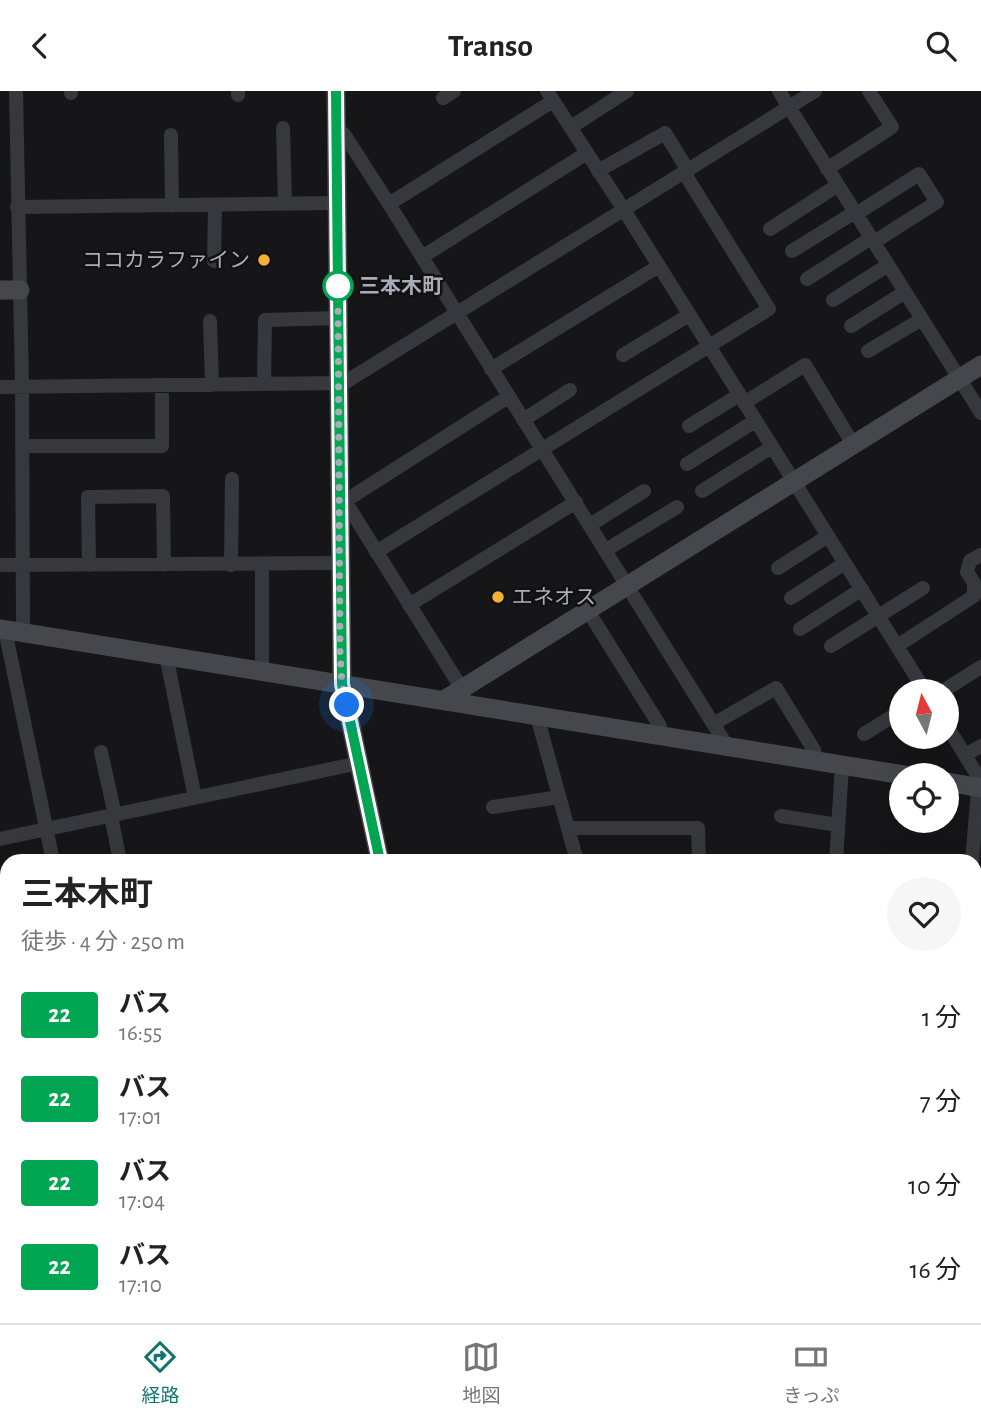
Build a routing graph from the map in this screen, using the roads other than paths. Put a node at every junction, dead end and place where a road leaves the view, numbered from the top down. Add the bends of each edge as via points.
1 (16, 91) edge
2 (336, 91) edge
3 (627, 91) edge
4 (779, 91) edge
5 (814, 91) edge
6 (869, 91) edge
7 (550, 96) edge
8 (789, 107) junction
9 (571, 127) junction
10 (283, 128) dead end
11 (336, 129) junction
12 (171, 135) dead end
13 (587, 153) junction
14 (827, 169) junction
15 (598, 171) junction
16 (686, 172) junction
17 (838, 185) junction
18 (337, 203) junction
19 (285, 204) junction
20 (389, 204) junction
21 (215, 205) junction
22 (172, 206) junction
23 (18, 207) junction
24 (624, 210) junction
25 (855, 213) junction
26 (770, 229) dead end
27 (872, 240) junction
28 (792, 251) dead end
29 (422, 257) junction
30 (214, 261) dead end
31 (888, 265) junction
32 (659, 266) junction
33 (807, 278) dead end
34 (0, 290) edge
35 (20, 290) junction
36 (905, 292) junction
37 (833, 300) dead end
38 (458, 314) junction
39 (689, 315) junction
40 (338, 318) junction
41 (922, 319) junction
42 (210, 321) dead end
43 (851, 326) dead end
44 (708, 346) junction
45 (867, 351) dead end
46 (623, 355) dead end
47 (981, 365) edge
48 (491, 369) junction
49 (960, 379) junction
50 (264, 383) junction
51 (338, 384) junction
52 (212, 385) junction
53 (22, 386) junction
54 (162, 386) junction
55 (0, 387) edge
56 (570, 390) dead end
57 (508, 397) junction
58 (741, 399) junction
59 (981, 413) edge
60 (523, 420) junction
61 (755, 421) junction
62 (689, 426) dead end
63 (853, 444) junction
64 (23, 446) junction
65 (772, 447) junction
66 (542, 450) junction
67 (687, 464) dead end
68 (232, 479) dead end
69 (793, 480) junction
70 (644, 491) dead end
71 (702, 491) dead end
72 (342, 500) junction
73 (576, 502) junction
74 (677, 507) dead end
75 (590, 525) junction
76 (828, 536) junction
77 (607, 550) junction
78 (376, 552) junction
79 (981, 555) edge
80 (845, 562) junction
81 (340, 563) junction
82 (23, 564) junction
83 (0, 565) edge
84 (89, 565) junction
85 (164, 565) junction
86 (231, 565) junction
87 (262, 565) junction
88 (778, 568) dead end
89 (629, 585) junction
90 (923, 588) dead end
91 (862, 589) junction
92 (791, 598) dead end
93 (409, 605) junction
94 (588, 611) junction
95 (878, 616) junction
96 (800, 629) dead end
97 (9, 631) edge
98 (831, 646) dead end
99 (897, 646) junction
100 (166, 655) junction
101 (981, 667) edge
102 (262, 671) junction
103 (918, 679) edge
104 (959, 681) edge
105 (342, 684) junction
106 (462, 689) junction
107 (444, 700) junction
108 (537, 716) junction
109 (889, 718) edge
110 (715, 723) junction
111 (864, 734) dead end
112 (659, 735) junction
113 (959, 745) edge
114 (981, 745) edge
115 (727, 746) junction
116 (102, 753) dead end
117 (965, 755) junction
118 (816, 761) junction
119 (359, 763) junction
120 (842, 765) junction
121 (889, 773) edge
122 (959, 784) edge
123 (980, 787) edge
124 (559, 797) junction
125 (195, 798) junction
126 (493, 807) dead end
127 (113, 815) junction
128 (781, 816) dead end
129 (838, 825) junction
130 (569, 828) junction
131 (46, 830) junction
132 (0, 839) edge
133 (51, 854) edge
134 (119, 854) edge
135 (378, 854) edge
136 (575, 854) edge
137 (699, 854) edge
138 (836, 854) edge
139 (973, 854) edge

1 - 23 street
2 - 11 street
3 - 9 street
4 - 8 street
5 - 8 street
6 - 14 street via 892,127
7 - 9 street
7 - 20 street
8 - 14 street
8 - 16 street
9 - 13 street
10 - 19 street
11 - 18 street
11 - 20 street via 344,134
12 - 22 street
13 - 15 street
13 - 29 street
14 - 17 street
15 - 16 street via 664,133
15 - 24 street
16 - 24 street
16 - 44 street via 769,309
17 - 25 street
17 - 26 street
18 - 19 street
18 - 40 street
19 - 21 street
20 - 29 street
21 - 22 street
21 - 30 street
22 - 23 street
23 - 35 street
24 - 32 street
24 - 38 street
25 - 27 street
25 - 27 street via 919,174 937,202
25 - 28 street
27 - 31 street
27 - 33 street
29 - 38 street
31 - 36 street
31 - 37 street
32 - 39 street
32 - 48 street
34 - 35 street
35 - 53 street
36 - 41 street
36 - 43 street
38 - 48 street
38 - 51 street
39 - 44 street
39 - 46 street
40 - 50 street via 265,320
40 - 51 street
41 - 45 street
41 - 49 street
42 - 52 street
44 - 58 street
44 - 66 street
47 - 49 street
48 - 57 street
49 - 59 street
49 - 63 street
50 - 51 street
50 - 52 street
51 - 72 street
52 - 54 street
53 - 54 street
53 - 55 street
53 - 64 street
54 - 64 street via 162,446
56 - 60 street
57 - 60 street
57 - 72 street
58 - 61 street
58 - 62 street
58 - 63 street via 805,365
60 - 66 street
61 - 65 street
61 - 67 street
63 - 69 street
64 - 82 street
65 - 69 street
65 - 71 street
66 - 73 street
66 - 78 street
68 - 86 street
69 - 76 street
69 - 89 street
70 - 75 street
72 - 78 street
72 - 81 street
73 - 75 street
73 - 93 street
74 - 77 street
75 - 77 street
76 - 80 street
76 - 88 street
77 - 89 street
78 - 93 street
79 - 99 street via 970,561 967,572 974,583 974,596
80 - 91 street
80 - 92 street
81 - 87 street
81 - 105 street
82 - 83 street
82 - 84 street
82 - 97 street
84 - 85 street
84 - 85 street via 88,496 163,496
85 - 86 street
86 - 87 street
87 - 102 street
89 - 94 street
89 - 110 street
90 - 95 street
91 - 95 street
91 - 96 street
93 - 106 street
94 - 106 street
94 - 112 street via 660,726
95 - 98 street
95 - 99 street
97 - 100 street
97 - 131 street
99 - 103 street
100 - 102 street
100 - 125 street
101 - 104 street
102 - 105 street
105 - 107 street
105 - 119 street
106 - 107 street
107 - 108 street
108 - 112 street
108 - 124 street
109 - 111 street
110 - 115 street
110 - 118 street via 776,688 814,750
112 - 115 street
113 - 117 street
114 - 117 street
115 - 118 street
116 - 127 street
117 - 123 street
118 - 120 street
119 - 125 street
119 - 135 street
120 - 121 street
120 - 129 street
122 - 123 street
123 - 139 street
124 - 126 street
124 - 130 street
125 - 127 street
127 - 131 street
127 - 134 street
128 - 129 street
129 - 138 street
130 - 136 street
130 - 137 street via 698,828
131 - 132 street
131 - 133 street

